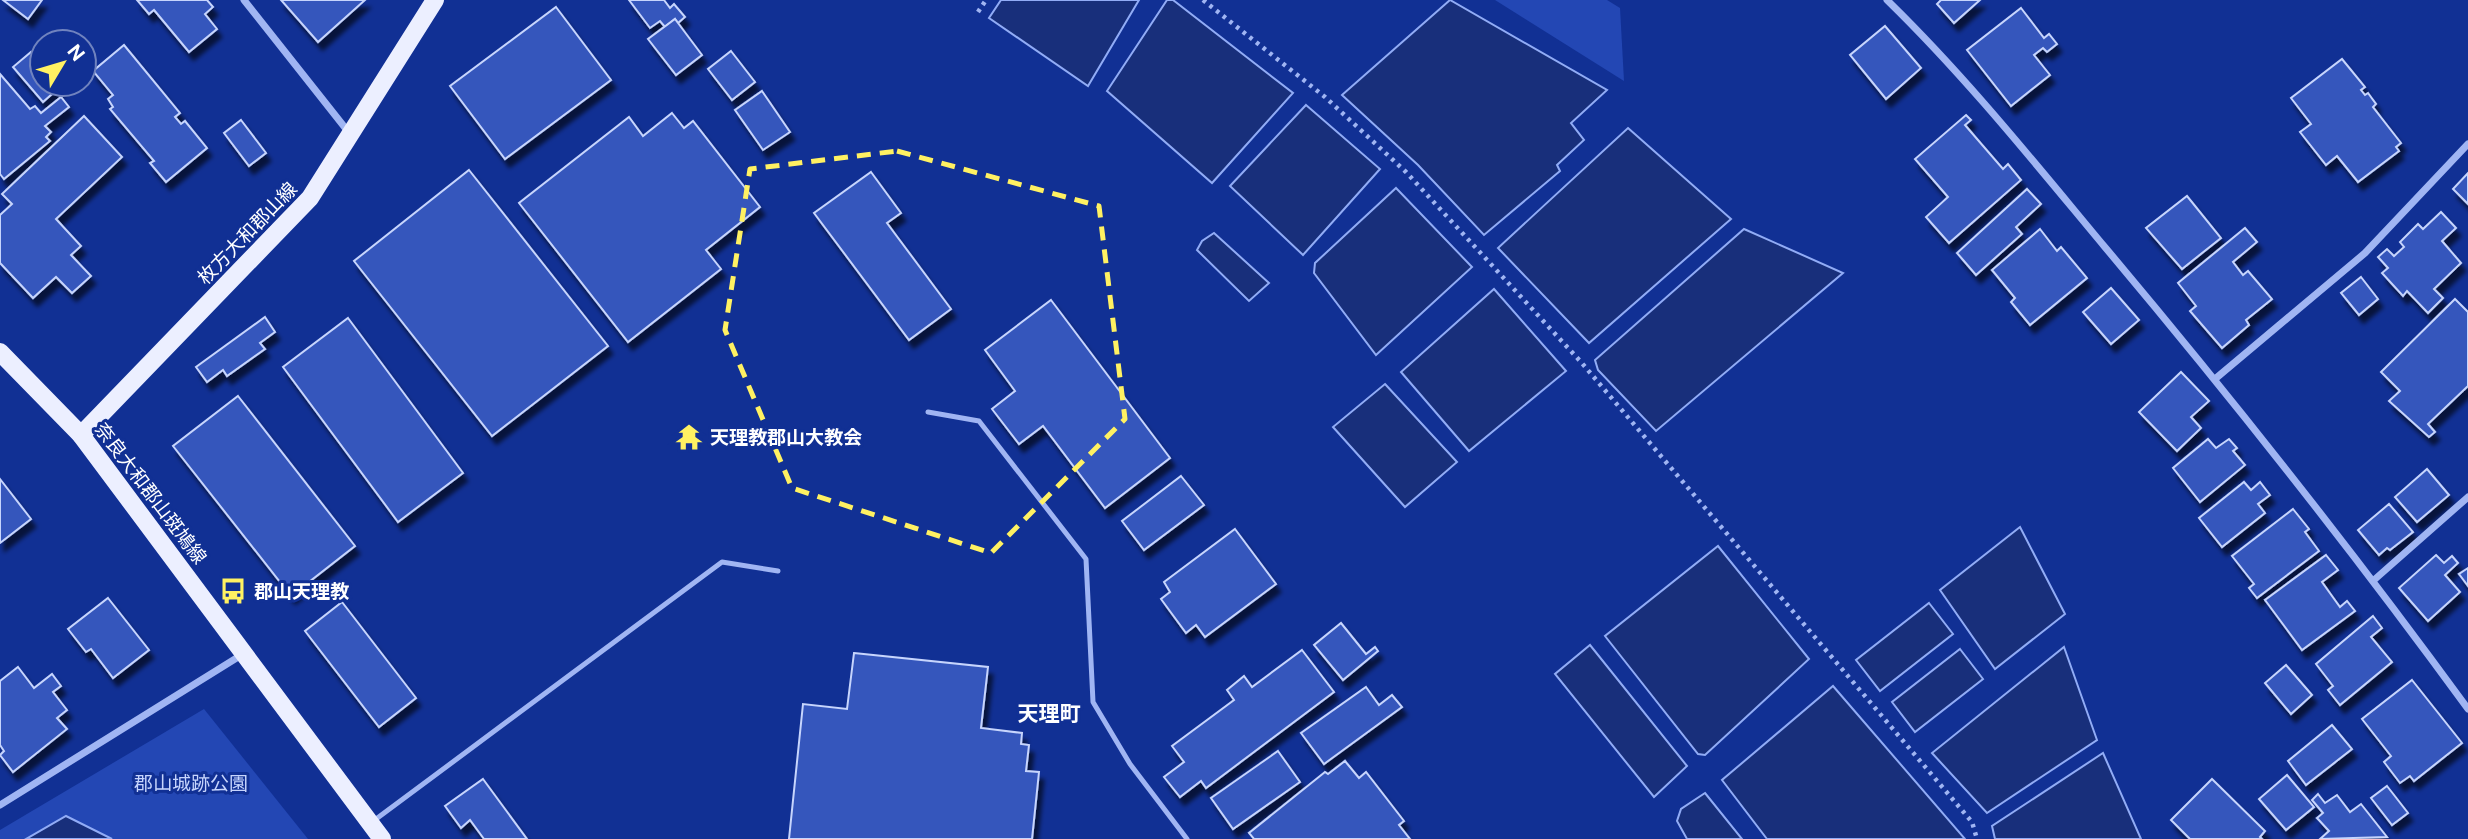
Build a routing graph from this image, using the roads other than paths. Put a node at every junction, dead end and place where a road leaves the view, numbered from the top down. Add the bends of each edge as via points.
1 (244, 0) edge
2 (435, 0) edge
3 (1887, 0) edge
4 (351, 135) junction
5 (2468, 144) edge
6 (3, 359) edge
7 (2215, 379) junction
8 (928, 412) dead end
9 (81, 435) junction
10 (2468, 497) edge
11 (778, 571) dead end
12 (2374, 580) junction
13 (244, 653) junction
14 (2468, 709) edge
15 (0, 805) edge
16 (370, 823) junction
17 (382, 839) edge
18 (1187, 839) edge

1 - 4 street
2 - 4 main road, 枚方大和郡山線
3 - 7 street via 1948,60
4 - 9 main road, 枚方大和郡山線 via 310,198
5 - 7 street via 2365,253
6 - 9 main road, 奈良大和郡山斑鳩線
7 - 12 street
8 - 18 lane via 979,421 1086,559 1093,702 1130,764
9 - 13 main road, 奈良大和郡山斑鳩線
10 - 12 street
11 - 16 lane via 722,562
12 - 14 street
13 - 15 street
13 - 16 main road, 奈良大和郡山斑鳩線
16 - 17 main road, 奈良大和郡山斑鳩線

